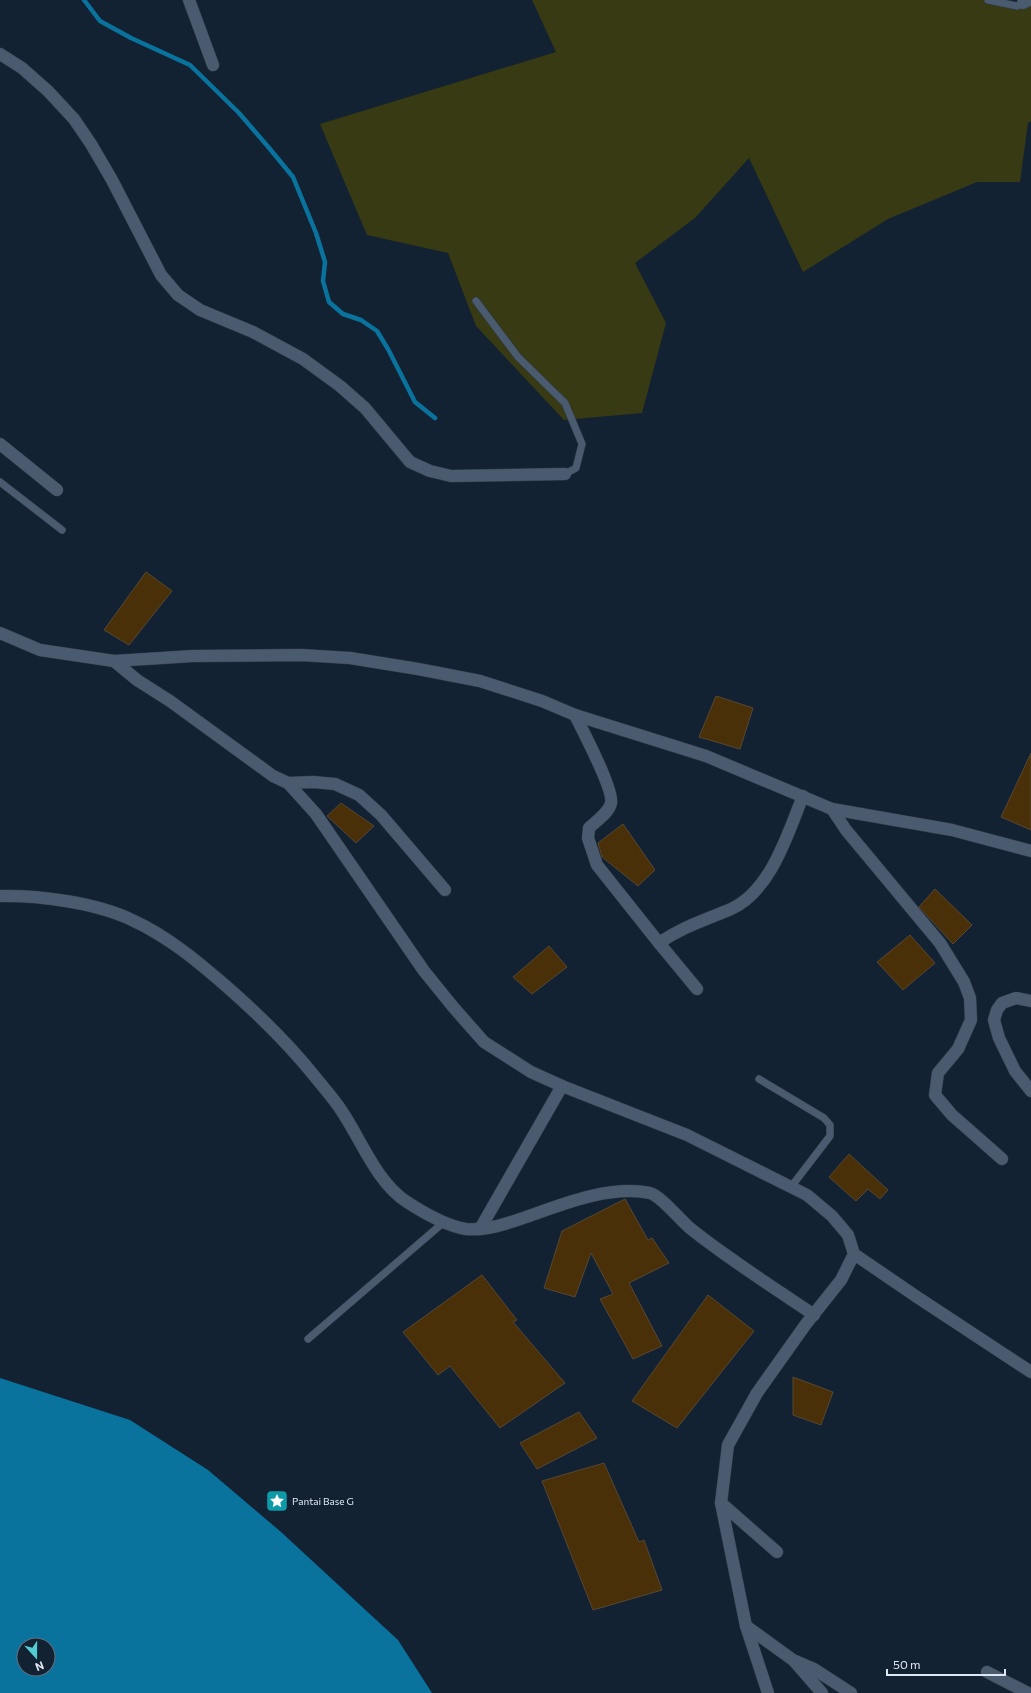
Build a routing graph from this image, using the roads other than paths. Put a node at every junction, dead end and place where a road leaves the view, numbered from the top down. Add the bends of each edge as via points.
1 (188, 0) edge
2 (988, 0) edge
3 (1026, 2) edge
4 (0, 54) edge
5 (213, 65) dead end
6 (476, 301) dead end
7 (0, 444) edge
8 (565, 474) joint
9 (0, 482) edge
10 (57, 490) dead end
11 (62, 530) dead end
12 (0, 633) edge
13 (114, 661) junction
14 (575, 714) junction
15 (288, 783) junction
16 (803, 796) junction
17 (832, 809) junction
18 (1031, 850) edge
19 (445, 890) dead end
20 (0, 896) edge
21 (659, 943) junction
22 (697, 989) dead end
23 (1031, 1001) edge
24 (759, 1078) dead end
25 (562, 1086) junction
26 (1031, 1091) edge
27 (1002, 1159) dead end
28 (792, 1187) junction
29 (444, 1222) junction
30 (480, 1229) junction
31 (854, 1254) junction
32 (814, 1315) junction
33 (308, 1339) dead end
34 (1031, 1372) edge
35 (721, 1503) junction
36 (777, 1552) dead end
37 (746, 1626) junction
38 (793, 1660) junction
39 (988, 1672) dead end
40 (768, 1693) edge
41 (822, 1693) edge
42 (851, 1693) edge
43 (1028, 1693) edge

1 - 5 street
2 - 3 lane via 1017,6
4 - 8 street via 22,68 74,119 112,180 160,275 178,295 200,310 253,332 309,363 366,408 410,462 430,471 451,476
6 - 8 lane via 518,357 565,403 582,444 576,468
7 - 10 street
9 - 11 lane
12 - 13 street via 40,650
13 - 14 street via 193,656 350,658 480,681
13 - 15 street via 273,776
14 - 16 street via 706,756
14 - 21 street via 610,791 611,802 608,810 589,828 588,838 597,865
15 - 19 street via 335,784 359,795 381,815
15 - 25 street via 316,814 424,971 484,1042 531,1072
16 - 17 street
16 - 21 street via 774,864 757,889 732,909 674,932
17 - 18 street via 952,830
17 - 27 street via 846,830 940,943 964,982 970,998 971,1020 958,1049 938,1073 935,1095 952,1115
20 - 29 street via 56,900 108,911 131,919 185,951 246,1003 299,1057 341,1109 366,1154 389,1185 404,1200
21 - 22 street
23 - 26 street via 1016,998 1002,1003 994,1020 1015,1071
24 - 28 lane via 824,1118 830,1125 830,1136
25 - 28 street via 687,1135
25 - 30 street
28 - 31 street via 808,1195 832,1216 848,1235
29 - 30 street via 464,1229
29 - 33 lane
30 - 32 street via 504,1225 600,1194 655,1194 706,1241
31 - 32 street via 841,1280
31 - 34 street
32 - 35 street via 757,1393 728,1446
35 - 36 street
35 - 37 street
37 - 38 street
37 - 40 street
38 - 41 street
38 - 42 street via 814,1669
39 - 43 street

